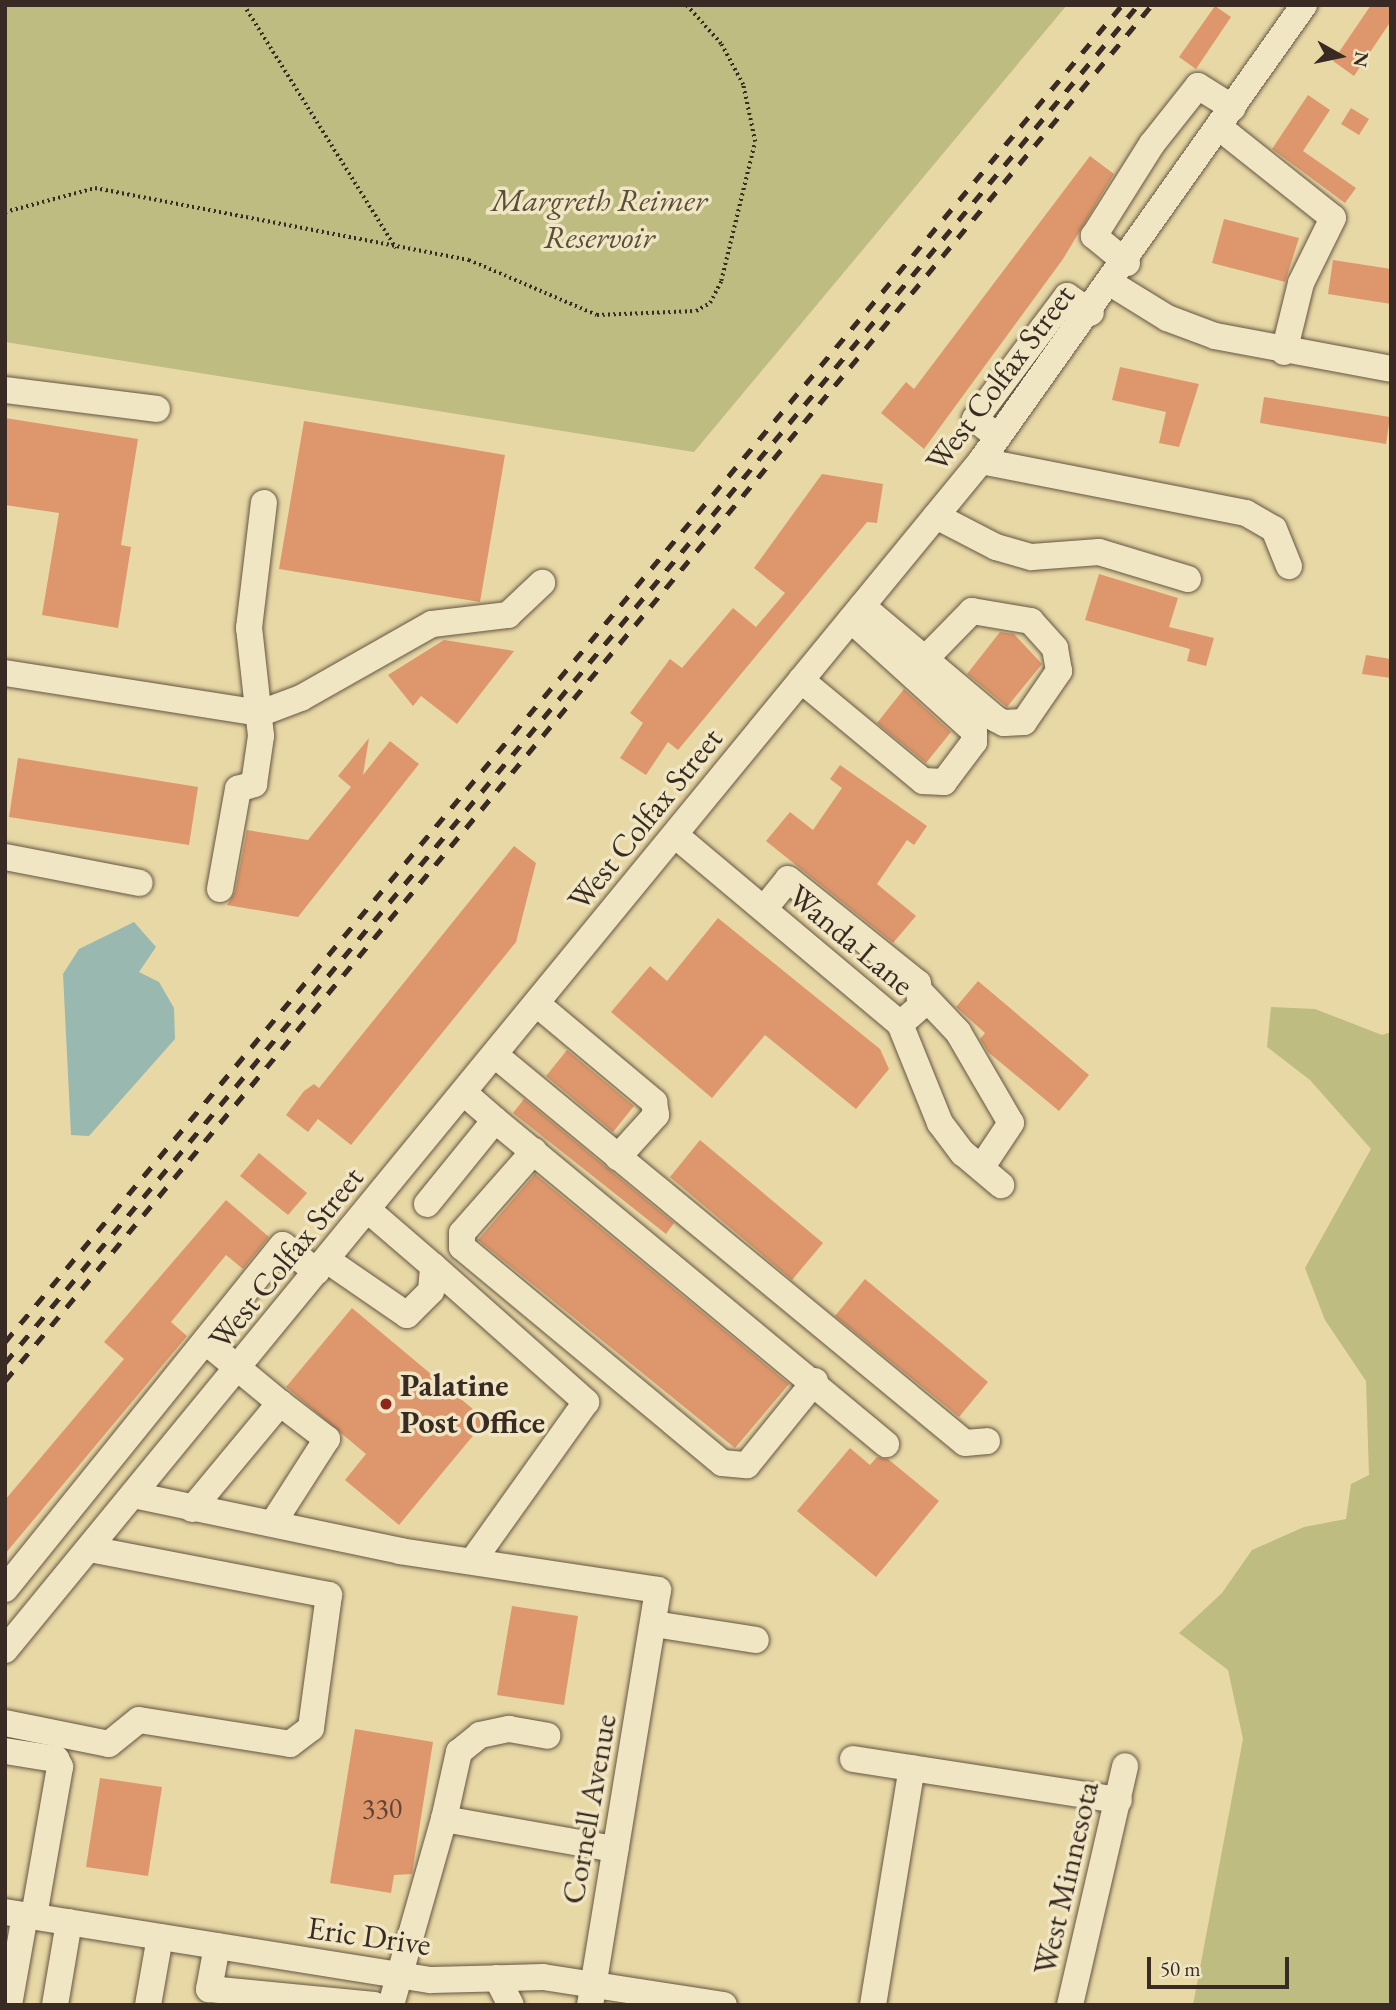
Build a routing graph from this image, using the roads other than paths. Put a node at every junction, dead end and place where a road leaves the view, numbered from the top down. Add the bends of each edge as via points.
1 (1304, 5) edge
2 (1226, 118) junction
3 (1119, 273) junction
4 (1091, 313) junction
5 (1043, 328) junction
6 (1066, 346) junction
7 (1284, 352) junction
8 (1391, 369) edge
9 (1010, 373) junction
10 (5, 390) edge
11 (1033, 391) junction
12 (157, 409) dead end
13 (998, 438) junction
14 (981, 461) junction
15 (264, 503) dead end
16 (936, 516) junction
17 (1289, 566) dead end
18 (1188, 579) dead end
19 (542, 583) dead end
20 (856, 613) junction
21 (925, 659) junction
22 (5, 673) edge
23 (801, 680) junction
24 (261, 713) junction
25 (675, 835) junction
26 (5, 857) edge
27 (139, 883) dead end
28 (220, 889) dead end
29 (764, 909) junction
30 (859, 935) junction
31 (832, 967) junction
32 (923, 995) junction
33 (537, 1004) junction
34 (900, 1024) junction
35 (495, 1055) junction
36 (464, 1093) junction
37 (495, 1120) junction
38 (534, 1151) junction
39 (618, 1157) junction
40 (981, 1168) junction
41 (1002, 1185) dead end
42 (427, 1204) dead end
43 (368, 1210) junction
44 (322, 1266) junction
45 (433, 1266) junction
46 (205, 1341) junction
47 (240, 1366) junction
48 (815, 1381) junction
49 (157, 1401) junction
50 (280, 1403) junction
51 (191, 1426) junction
52 (987, 1441) dead end
53 (886, 1444) dead end
54 (134, 1495) junction
55 (192, 1509) junction
56 (273, 1522) junction
57 (47, 1537) junction
58 (84, 1555) junction
59 (474, 1559) junction
60 (5, 1589) edge
61 (654, 1624) junction
62 (756, 1640) dead end
63 (6, 1649) edge
64 (5, 1723) edge
65 (547, 1736) dead end
66 (5, 1751) edge
67 (853, 1759) dead end
68 (1125, 1766) dead end
69 (912, 1768) junction
70 (1119, 1800) junction
71 (444, 1819) junction
72 (615, 1849) junction
73 (21, 1914) edge
74 (69, 1922) junction
75 (160, 1937) junction
76 (217, 1946) junction
77 (304, 1960) junction
78 (400, 1976) junction
79 (498, 1978) junction
80 (592, 1993) edge
81 (206, 1997) edge
82 (300, 2002) edge
83 (9, 2005) edge
84 (55, 2005) edge
85 (148, 2005) edge
86 (374, 2005) edge
87 (391, 2005) edge
88 (511, 2005) edge
89 (724, 2005) edge
90 (873, 2005) edge
91 (1070, 2005) edge

1 - 2 street, West Colfax Street
2 - 3 street, West Colfax Street
2 - 3 street via 1198,86 1152,144 1094,236
2 - 7 street via 1334,218 1301,283
3 - 4 street, West Colfax Street
3 - 7 street via 1167,318
4 - 5 street via 1067,296
4 - 6 street, West Colfax Street
5 - 6 street
5 - 9 street
6 - 11 street, West Colfax Street
7 - 8 street
9 - 11 street
9 - 13 street via 975,419
10 - 12 street
11 - 13 street, West Colfax Street
13 - 14 street, West Colfax Street
14 - 16 street, West Colfax Street
14 - 17 street via 1246,513 1274,528
15 - 24 street via 249,628
16 - 18 street via 996,547 1032,557 1099,552
16 - 20 street, West Colfax Street
19 - 24 street via 508,615 432,624 301,698
20 - 21 street
20 - 23 street, West Colfax Street
20 - 23 street via 974,731 974,742 944,782 923,781
21 - 21 street via 1004,723 1024,722 1059,671 1055,648 1031,621 972,611
22 - 24 street
23 - 25 street, West Colfax Street
24 - 28 street via 254,784 238,789
25 - 29 street, Wanda Lane
25 - 33 street, West Colfax Street
26 - 27 street
29 - 30 street via 788,879
29 - 31 street, Wanda Lane
30 - 31 street
30 - 32 street via 918,983
31 - 34 street, Wanda Lane
32 - 34 street via 921,1006
32 - 40 street via 958,1032 1011,1123
33 - 35 street, West Colfax Street
33 - 39 street via 654,1102 656,1115
34 - 40 street, Wanda Lane via 940,1123
35 - 36 street, West Colfax Street
35 - 39 street
36 - 37 street
36 - 43 street, West Colfax Street
37 - 38 street
37 - 42 street
38 - 48 street
38 - 48 street via 462,1233 462,1247 722,1463 747,1465
39 - 52 street via 965,1443
40 - 41 street, Wanda Lane
43 - 44 street, West Colfax Street
43 - 45 street
44 - 45 street via 407,1315 431,1292
44 - 46 street via 284,1245
44 - 47 street, West Colfax Street
45 - 59 street via 586,1402
46 - 47 street
46 - 49 street
47 - 50 street
47 - 51 street, West Colfax Street
48 - 53 street
49 - 51 street
49 - 57 street
50 - 55 street
50 - 56 street via 327,1440
51 - 54 street, West Colfax Street
54 - 55 street
54 - 58 street, West Colfax Street
55 - 56 street
56 - 59 street via 400,1550
57 - 58 street
57 - 60 street
58 - 63 street, West Colfax Street
58 - 64 street via 329,1595 311,1728 290,1744 139,1720 109,1744
59 - 61 street, Cornell Avenue via 658,1590
61 - 62 street
61 - 72 street, Cornell Avenue
65 - 71 street via 509,1729 480,1735 459,1752
66 - 73 street via 56,1759 60,1767
67 - 69 street
68 - 70 street, West Minnesota
69 - 70 street
69 - 90 street
70 - 91 street, West Minnesota
71 - 72 street
71 - 78 street
72 - 80 street, Cornell Avenue
73 - 74 street, Eric Drive
73 - 83 street
74 - 75 street, Eric Drive
74 - 84 street
75 - 76 street, Eric Drive
75 - 85 street
76 - 77 street, Eric Drive
76 - 81 street
77 - 78 street, Eric Drive
77 - 82 street
78 - 79 street, Eric Drive
78 - 87 street
79 - 80 street, Eric Drive
79 - 88 street
80 - 89 street, Eric Drive
81 - 82 street
82 - 86 street

